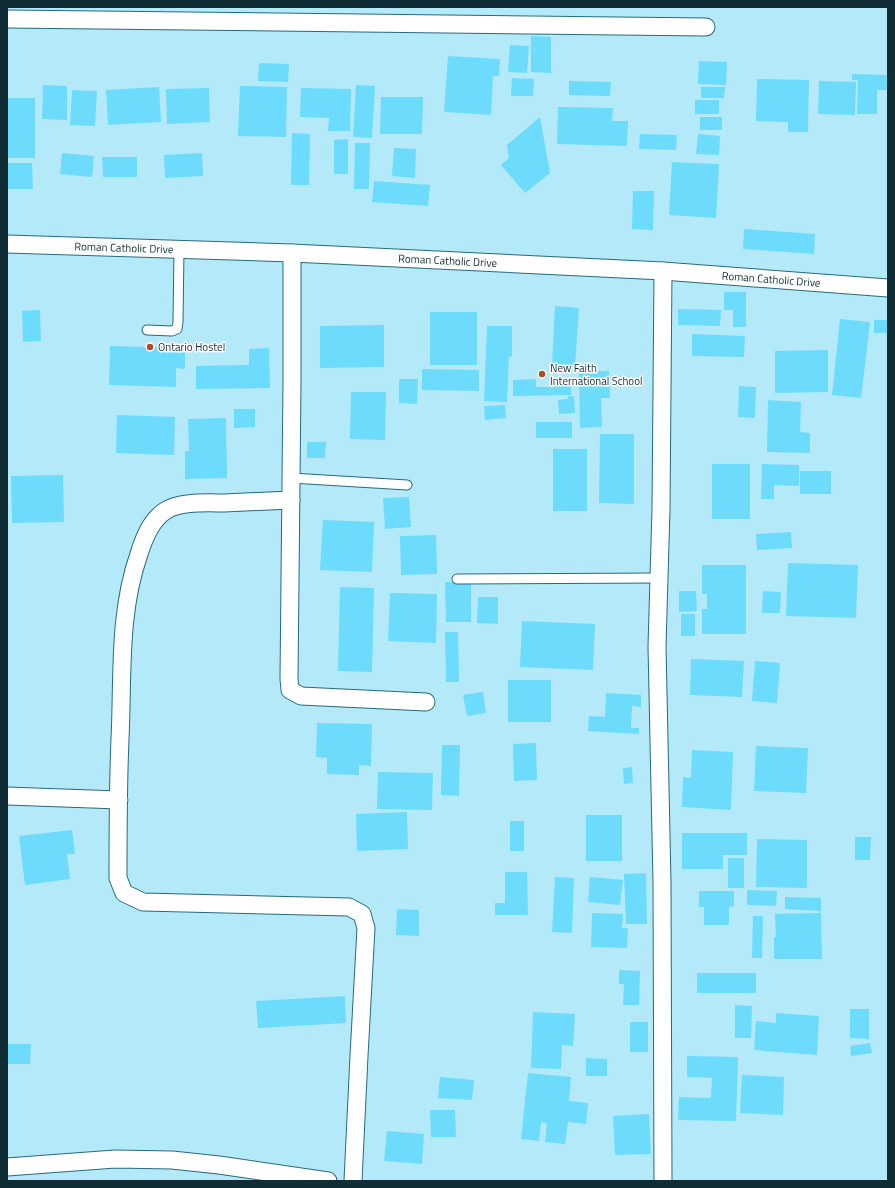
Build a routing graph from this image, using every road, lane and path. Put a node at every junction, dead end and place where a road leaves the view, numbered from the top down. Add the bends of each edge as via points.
1 (7, 19) edge
2 (706, 27) dead end
3 (7, 244) edge
4 (179, 249) junction
5 (292, 253) junction
6 (663, 270) junction
7 (888, 288) edge
8 (147, 330) dead end
9 (291, 478) junction
10 (407, 485) dead end
11 (291, 500) junction
12 (659, 578) junction
13 (457, 579) dead end
14 (426, 702) dead end
15 (7, 796) edge
16 (118, 800) junction
17 (7, 1167) edge
18 (328, 1181) edge
19 (353, 1181) edge
20 (663, 1181) edge

1 - 2 street
3 - 4 street, Roman Catholic Drive
4 - 5 street, Roman Catholic Drive
4 - 8 lane via 177,329
5 - 6 street, Roman Catholic Drive
5 - 9 street
6 - 7 street, Roman Catholic Drive
6 - 12 street
9 - 10 lane
9 - 11 street
11 - 14 street via 290,690 301,696
11 - 16 street via 175,506 165,511 148,530 130,582 126,605
12 - 13 lane
12 - 20 street via 657,646 662,882
15 - 16 street
16 - 19 street via 118,878 124,893 143,902 349,907 362,914 366,928
17 - 18 street via 115,1159 172,1160

